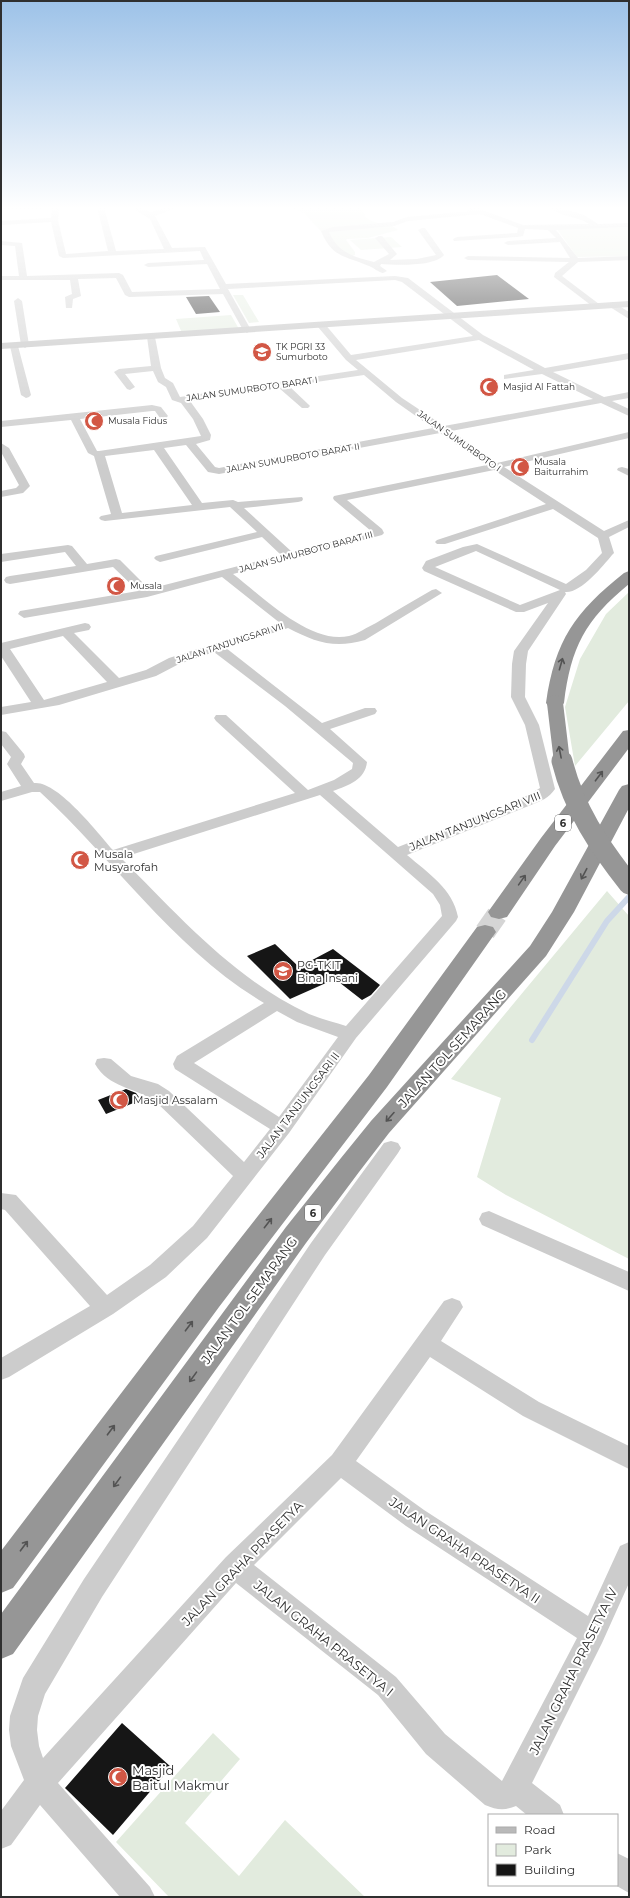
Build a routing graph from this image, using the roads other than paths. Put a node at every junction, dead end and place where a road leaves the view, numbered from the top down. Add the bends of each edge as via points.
1 (77, 296) edge
2 (226, 296) edge
3 (425, 296) edge
4 (582, 296) edge
5 (18, 301) dead end
6 (629, 304) edge
7 (613, 305) junction
8 (69, 306) dead end
9 (596, 306) junction
10 (452, 316) junction
11 (629, 316) edge
12 (321, 325) junction
13 (247, 330) junction
14 (151, 337) junction
15 (480, 338) junction
16 (20, 345) junction
17 (1, 346) edge
18 (629, 356) edge
19 (349, 358) junction
20 (156, 368) junction
21 (542, 370) junction
22 (365, 372) junction
23 (507, 377) dead end
24 (282, 385) junction
25 (130, 387) dead end
26 (26, 395) dead end
27 (629, 395) edge
28 (181, 400) junction
29 (603, 401) junction
30 (305, 406) dead end
31 (155, 408) junction
32 (629, 413) edge
33 (74, 416) junction
34 (163, 416) dead end
35 (1, 424) edge
36 (444, 430) junction
37 (629, 435) edge
38 (191, 442) junction
39 (1, 446) edge
40 (157, 446) junction
41 (99, 454) junction
42 (495, 466) junction
43 (1, 494) edge
44 (298, 499) dead end
45 (236, 505) junction
46 (553, 505) junction
47 (199, 507) junction
48 (117, 516) junction
49 (105, 518) dead end
50 (629, 523) edge
51 (265, 533) junction
52 (603, 536) junction
53 (442, 542) dead end
54 (289, 556) junction
55 (1, 558) edge
56 (160, 558) dead end
57 (84, 568) junction
58 (224, 573) junction
59 (629, 576) edge
60 (10, 580) dead end
61 (563, 592) junction
62 (147, 593) junction
63 (436, 593) dead end
64 (24, 614) dead end
65 (289, 624) junction
66 (85, 627) dead end
67 (66, 632) junction
68 (1, 647) edge
69 (217, 648) junction
70 (116, 683) junction
71 (41, 705) junction
72 (1, 711) edge
73 (370, 711) dead end
74 (221, 718) dead end
75 (321, 728) junction
76 (629, 735) edge
77 (1, 736) edge
78 (30, 788) junction
79 (322, 789) junction
80 (629, 790) edge
81 (304, 794) junction
82 (1, 797) edge
83 (396, 854) junction
84 (110, 856) junction
85 (629, 884) edge
86 (277, 1003) junction
87 (350, 1034) junction
88 (104, 1064) dead end
89 (282, 1128) junction
90 (391, 1148) dead end
91 (245, 1175) junction
92 (1, 1202) edge
93 (489, 1219) dead end
94 (629, 1282) edge
95 (452, 1307) dead end
96 (105, 1308) junction
97 (432, 1347) junction
98 (1, 1370) edge
99 (629, 1458) edge
100 (340, 1463) junction
101 (629, 1554) edge
102 (235, 1566) junction
103 (1, 1577) edge
104 (593, 1634) junction
105 (1, 1642) edge
106 (39, 1783) junction
107 (515, 1787) junction
108 (549, 1814) edge
109 (1, 1835) edge
110 (618, 1869) edge
111 (629, 1878) edge
112 (140, 1897) edge

1 - 8 street via 69,297
2 - 13 street
3 - 10 street
4 - 9 street
5 - 16 street
6 - 7 main road
7 - 9 main road
7 - 11 street
9 - 10 main road
10 - 12 main road
10 - 15 street
12 - 13 main road
12 - 19 street, JALAN SUMURBOTO I
13 - 14 main road
14 - 16 main road
14 - 20 street, JALAN SUMURBOTO BARAT I
15 - 19 street
15 - 21 street
16 - 17 main road
16 - 26 street
18 - 21 street
19 - 22 street, JALAN SUMURBOTO I
20 - 25 street via 119,372
20 - 28 street, JALAN SUMURBOTO BARAT I via 161,380 170,385 175,398
21 - 23 street
21 - 29 street
22 - 24 street, JALAN SUMURBOTO BARAT I
22 - 36 street, JALAN SUMURBOTO I via 394,396
24 - 28 street, JALAN SUMURBOTO BARAT I
24 - 30 street
27 - 29 street, JALAN SUMURBOTO BARAT II
28 - 31 street
28 - 38 street via 198,419 206,435 202,440
29 - 32 street
29 - 36 street, JALAN SUMURBOTO BARAT II
31 - 33 street
31 - 34 street
33 - 35 street
33 - 41 street via 92,452
36 - 38 street, JALAN SUMURBOTO BARAT II via 219,471 212,470
36 - 42 street, JALAN SUMURBOTO I
37 - 42 street
38 - 40 street
39 - 43 street via 25,486 19,491
40 - 41 street
40 - 47 street
41 - 48 street
42 - 46 street, JALAN SUMURBOTO I
42 - 54 street, JALAN SUMURBOTO BARAT III via 338,498 378,533
44 - 45 street
45 - 47 street via 230,503
45 - 51 street
46 - 52 street, JALAN SUMURBOTO I
46 - 53 street
47 - 48 street
48 - 49 street
50 - 52 street
51 - 54 street
51 - 56 street
52 - 61 street via 608,553 590,573
54 - 58 street, JALAN SUMURBOTO BARAT III
55 - 57 street via 68,548
57 - 60 street
57 - 62 street via 116,563
58 - 62 street, JALAN SUMURBOTO BARAT III
58 - 65 street, JALAN TANJUNGSARI VII
85 -> 59 highway, 6, bridge via 595,840 571,794 556,737 555,703 557,677 565,650 576,628 593,607
61 - 61 street via 477,547 430,564 428,568 520,609
61 - 83 street, JALAN TANJUNGSARI VIII via 522,651 519,664 518,697 532,725 548,788 543,794 526,802
62 - 64 street, JALAN SUMURBOTO BARAT III
63 - 65 street via 349,641 328,641
65 - 69 street, JALAN TANJUNGSARI VII
66 - 67 street
67 - 68 street
67 - 70 street
68 - 71 street via 23,677 26,687
69 - 70 street, JALAN TANJUNGSARI VII via 174,661 157,671
69 - 75 street
70 - 71 street, JALAN TANJUNGSARI VII
71 - 72 street, JALAN TANJUNGSARI VII
73 - 75 street
74 - 81 street
75 - 79 street via 360,762 361,766 355,775
103 -> 76 highway, 6 via 209,1299 378,1082 548,842
77 - 78 street via 17,754 14,764
78 - 82 street
78 - 84 street via 45,789 75,816
79 - 81 street
79 - 83 street, JALAN TANJUNGSARI VIII
80 -> 105 highway, JALAN TOL SEMARANG / 6 via 547,939 380,1127 350,1165 291,1242
81 - 84 street
83 - 87 street, JALAN TANJUNGSARI VIII via 439,891 448,906 450,917
84 - 86 street via 205,952
86 - 87 street via 303,1018
86 - 89 street via 182,1064
87 - 89 street, JALAN TANJUNGSARI II
88 - 91 street via 127,1083 151,1089 162,1096
89 - 91 street, JALAN TANJUNGSARI II
90 - 106 street via 318,1248 94,1588 33,1688 24,1716 23,1730 25,1746
91 - 96 street, JALAN TANJUNGSARI II via 200,1232 180,1252 158,1271
92 - 96 street via 10,1202
93 - 94 street
95 - 97 street, JALAN GRAHA PRASETYA
96 - 98 street, JALAN TANJUNGSARI II
97 - 99 street via 531,1409
97 - 100 street, JALAN GRAHA PRASETYA
100 - 102 street, JALAN GRAHA PRASETYA
100 - 104 street, JALAN GRAHA PRASETYA II via 414,1518
101 - 104 street, JALAN GRAHA PRASETYA IV
102 - 106 street, JALAN GRAHA PRASETYA
102 - 107 street, JALAN GRAHA PRASETYA I via 386,1686 428,1736 495,1795 506,1796 512,1793
104 - 107 street, JALAN GRAHA PRASETYA IV
106 - 109 street, JALAN GRAHA PRASETYA
106 - 112 street
107 - 108 street
110 - 111 street

